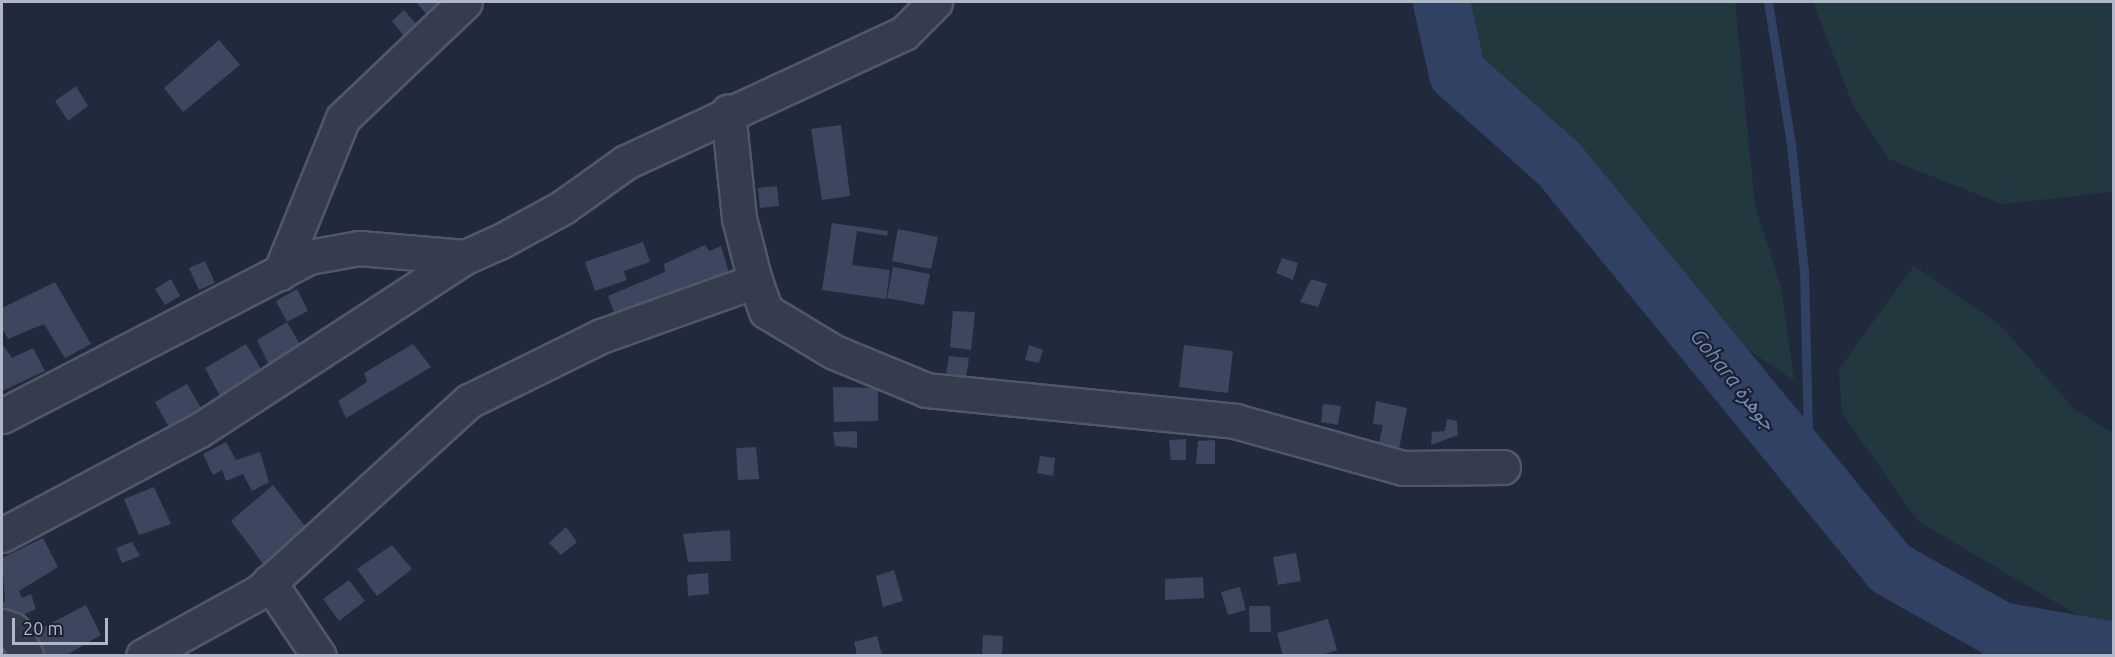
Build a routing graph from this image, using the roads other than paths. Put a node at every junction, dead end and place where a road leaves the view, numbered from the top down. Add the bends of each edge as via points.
1 (465, 2) edge
2 (935, 2) edge
3 (728, 112) junction
4 (465, 257) junction
5 (280, 273) junction
6 (755, 281) junction
7 (2, 416) edge
8 (1503, 467) dead end
9 (2, 535) edge
10 (269, 582) junction
11 (2, 626) edge
12 (26, 656) edge
13 (143, 656) edge
14 (319, 656) edge

1 - 5 street via 343,118
2 - 3 street via 904,33
3 - 4 street via 626,162 563,207
3 - 6 street via 739,218
4 - 5 street via 359,248 309,257
4 - 9 street via 198,431
5 - 7 street
6 - 8 street via 766,311 834,352 926,390 1235,421 1403,468
6 - 10 street via 601,336 469,401
10 - 13 street via 259,592
10 - 14 street
11 - 12 street via 14,630

